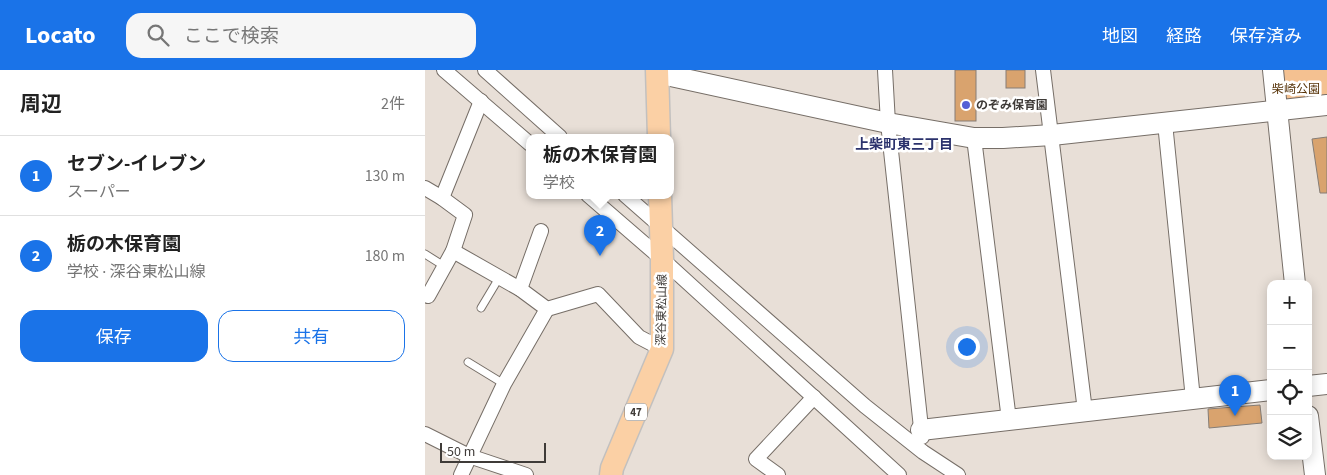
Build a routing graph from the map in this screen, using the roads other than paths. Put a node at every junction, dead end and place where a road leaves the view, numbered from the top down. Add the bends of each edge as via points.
1 (444, 70) edge
2 (485, 70) edge
3 (885, 70) edge
4 (1043, 70) edge
5 (1273, 70) edge
6 (657, 72) edge
7 (481, 102) junction
8 (1327, 105) edge
9 (1278, 110) junction
10 (888, 123) junction
11 (1165, 123) junction
12 (557, 134) edge
13 (659, 134) edge
14 (1052, 135) junction
15 (974, 138) junction
16 (526, 141) edge
17 (425, 188) edge
18 (442, 198) junction
19 (593, 199) edge
20 (630, 199) edge
21 (660, 199) edge
22 (661, 227) junction
23 (541, 231) dead end
24 (453, 251) junction
25 (425, 254) edge
26 (662, 259) junction
27 (445, 266) junction
28 (499, 278) junction
29 (1295, 280) edge
30 (428, 288) edge
31 (521, 289) junction
32 (481, 308) dead end
33 (547, 309) junction
34 (662, 349) junction
35 (468, 362) dead end
36 (505, 384) junction
37 (1327, 384) edge
38 (1312, 386) edge
39 (1267, 390) edge
40 (814, 397) junction
41 (1193, 399) junction
42 (1085, 411) junction
43 (1009, 420) junction
44 (921, 430) junction
45 (425, 434) edge
46 (1312, 450) edge
47 (923, 452) junction
48 (469, 456) junction
49 (461, 475) edge
50 (526, 475) edge
51 (611, 475) edge
52 (778, 475) edge
53 (899, 475) edge
54 (958, 475) edge
55 (1315, 475) edge

1 - 7 street
2 - 12 street
3 - 10 street
4 - 14 street
5 - 9 street
6 - 10 street
6 - 13 main road
7 - 16 street
7 - 18 street
8 - 9 street
9 - 11 street
9 - 29 street
10 - 15 street
10 - 44 street
11 - 14 street
11 - 41 street
14 - 15 street
14 - 42 street
15 - 43 street
17 - 18 street
18 - 24 street via 465,215
19 - 26 street
20 - 22 street
21 - 22 main road, 深谷東松山線 / 47
22 - 26 main road, 深谷東松山線 / 47
22 - 47 street via 865,406
23 - 31 street
24 - 27 street
24 - 28 street
25 - 27 lane
26 - 34 main road, 深谷東松山線 / 47
26 - 40 street
27 - 30 street
28 - 31 street
28 - 32 lane
31 - 33 street
33 - 34 street via 598,294 639,337
33 - 36 street
34 - 51 main road, 深谷東松山線 / 47
35 - 36 lane
36 - 48 street
37 - 38 street
39 - 41 street
40 - 52 street via 756,459
40 - 53 street
41 - 42 street
42 - 43 street
43 - 44 street
44 - 47 street
45 - 48 street
46 - 55 street
47 - 54 street
48 - 49 street
48 - 50 street

